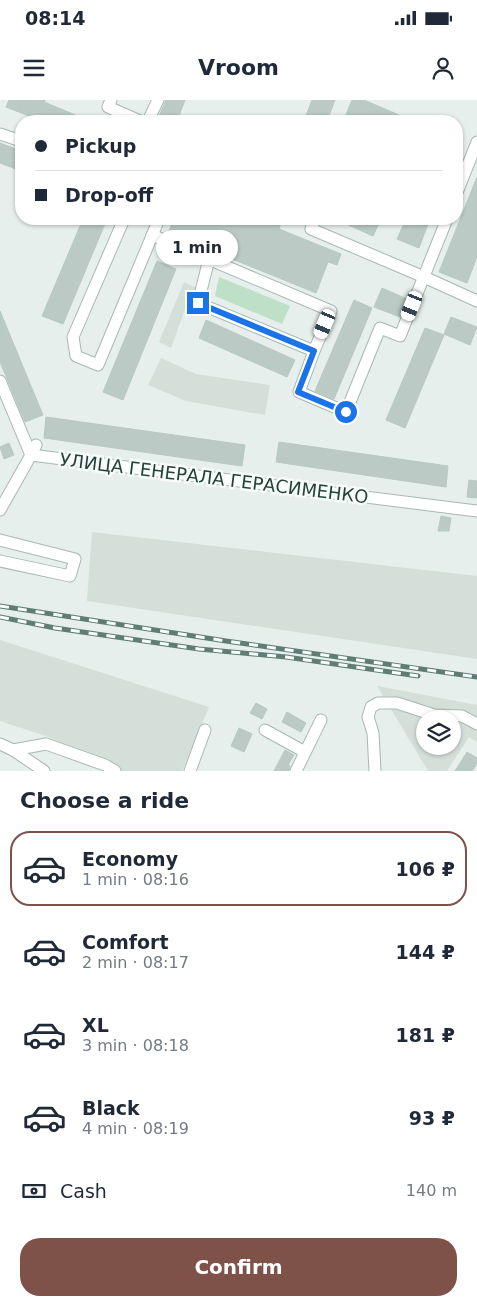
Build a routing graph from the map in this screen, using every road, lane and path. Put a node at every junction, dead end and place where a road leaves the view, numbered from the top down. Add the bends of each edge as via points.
1 (111, 100) edge
2 (158, 100) edge
3 (126, 115) edge
4 (151, 115) edge
5 (0, 134) edge
6 (15, 140) edge
7 (477, 142) edge
8 (463, 177) edge
9 (121, 225) edge
10 (156, 225) edge
11 (312, 225) edge
12 (445, 225) edge
13 (152, 235) junction
14 (209, 259) junction
15 (424, 276) junction
16 (477, 301) edge
17 (314, 351) junction
18 (0, 381) edge
19 (34, 450) junction
20 (0, 510) edge
21 (477, 511) edge
22 (0, 540) edge
23 (0, 561) edge
24 (321, 720) dead end
25 (477, 724) edge
26 (205, 730) dead end
27 (264, 730) dead end
28 (0, 744) edge
29 (13, 750) junction
30 (305, 752) junction
31 (44, 771) edge
32 (115, 771) edge
33 (190, 771) edge
34 (296, 771) edge
35 (375, 771) edge

1 - 3 street via 108,107
2 - 4 street
5 - 6 street
7 - 8 street
9 - 13 street via 73,337 76,356 98,365
10 - 13 street
11 - 15 street via 310,229
12 - 15 street
13 - 14 street
14 - 17 street via 198,303
14 - 17 street via 331,311
15 - 16 street
15 - 17 street via 400,336 380,328 346,412 298,392
18 - 19 street
19 - 20 street
19 - 21 street, УЛИЦА ГЕНЕРАЛА ГЕРАСИМЕНКО
22 - 23 street via 75,559 70,576
24 - 30 street
25 - 35 street via 462,716 434,715 397,704 378,703 371,707 368,717 373,733
26 - 33 street
27 - 30 street
28 - 29 street
29 - 31 street
29 - 32 street via 46,744
30 - 34 street

